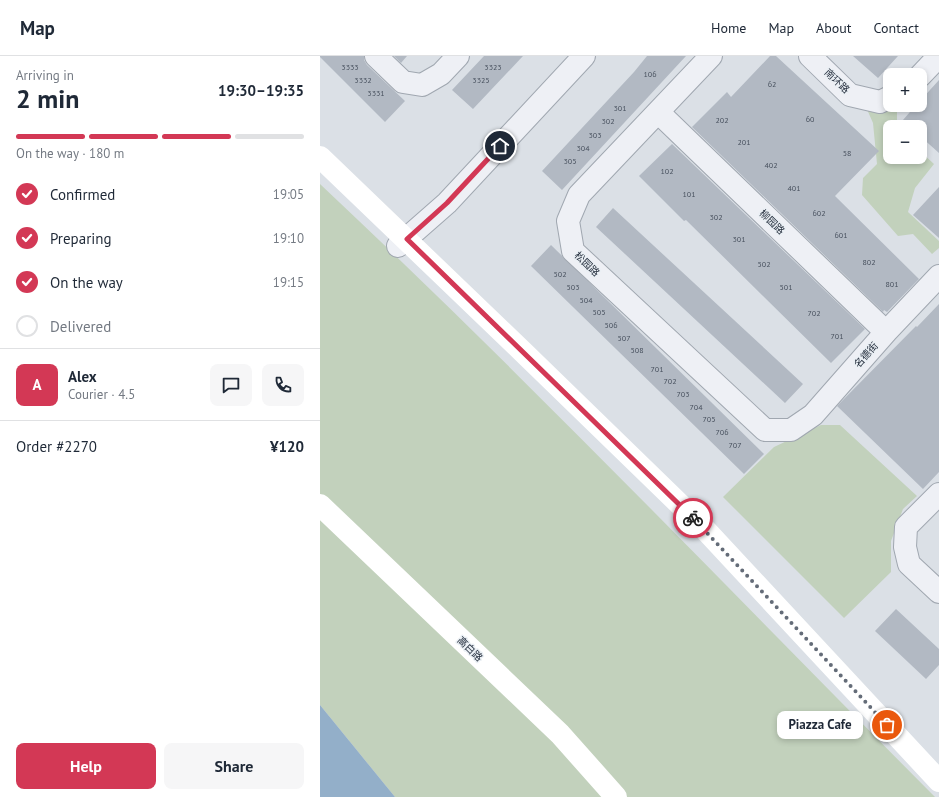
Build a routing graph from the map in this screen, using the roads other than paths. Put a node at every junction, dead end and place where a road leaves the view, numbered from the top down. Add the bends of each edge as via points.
1 (376, 56) edge
2 (458, 56) edge
3 (584, 56) edge
4 (711, 56) edge
5 (810, 56) edge
6 (939, 56) edge
7 (927, 69) edge
8 (883, 100) edge
9 (658, 112) junction
10 (320, 157) edge
11 (402, 243) junction
12 (939, 276) edge
13 (886, 332) junction
14 (791, 430) joint
15 (939, 494) edge
16 (320, 505) edge
17 (939, 592) edge
18 (939, 781) edge
19 (616, 797) edge

1 - 2 street via 403,82 422,85 441,74
3 - 11 street via 447,203
4 - 9 street, 松园路
5 - 8 street, 南环路 via 850,94 880,102
6 - 7 street
9 - 13 street, 柳园路
9 - 14 street, 松园路 via 579,195 568,221 573,251 765,430
10 - 11 street
11 - 18 street via 699,523
12 - 13 street, 名德街
13 - 14 street, 名德街 via 813,415
15 - 17 street via 906,527 905,547 909,564
16 - 19 street, 高白路 via 560,734

